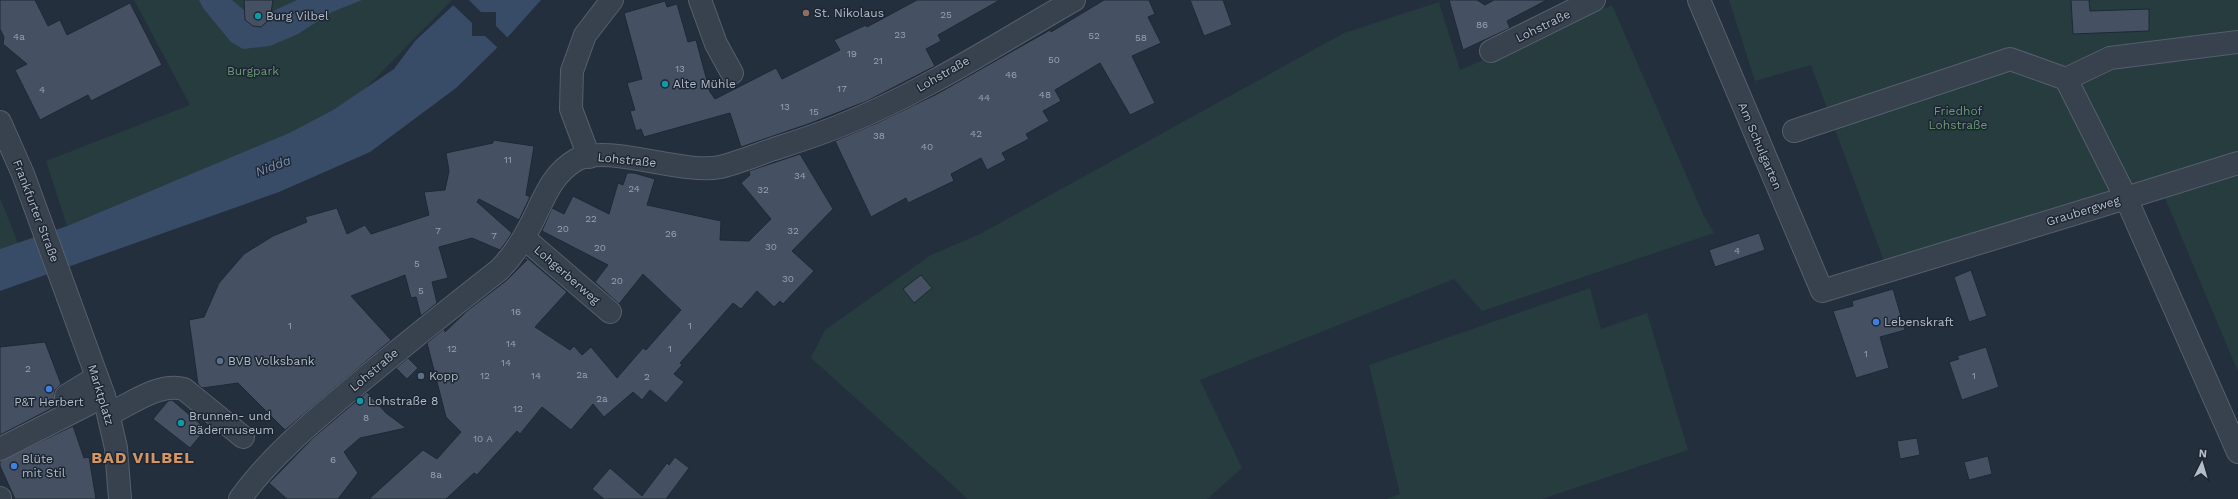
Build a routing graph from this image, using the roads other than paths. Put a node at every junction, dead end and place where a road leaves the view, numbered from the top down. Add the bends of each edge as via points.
1 (612, 0) edge
2 (700, 0) edge
3 (1074, 0) edge
4 (1594, 0) edge
5 (1699, 0) edge
6 (2238, 42) edge
7 (1491, 51) dead end
8 (732, 73) dead end
9 (2066, 79) junction
10 (1, 126) edge
11 (1794, 131) dead end
12 (588, 156) junction
13 (2238, 163) edge
14 (2126, 198) junction
15 (524, 238) junction
16 (1822, 291) joint
17 (69, 301) joint
18 (610, 312) dead end
19 (66, 396) dead end
20 (103, 396) junction
21 (243, 437) dead end
22 (0, 449) edge
23 (2238, 452) edge
24 (120, 495) edge
25 (240, 499) edge

1 - 12 street via 585,35 572,71 571,110
2 - 8 street via 716,44
3 - 12 street, Lohstraße via 912,92 811,137 722,167 701,168 603,155
4 - 7 street, Lohstraße
5 - 16 street, Am Schulgarten
6 - 9 street via 2110,58
9 - 11 street via 2010,59
9 - 14 street
10 - 17 street, Frankfurter Straße via 34,204
12 - 15 street, Lohstraße via 577,159 567,166 551,184
13 - 14 street
14 - 16 street, Graubergweg
14 - 23 street, Graubergweg
15 - 18 street, Lohgerberweg
15 - 25 street, Lohstraße via 500,270 414,337 318,418 263,472
17 - 20 street, Marktplatz
19 - 20 street
20 - 21 street via 174,386 184,389
20 - 22 street
20 - 24 street, Marktplatz via 116,448

